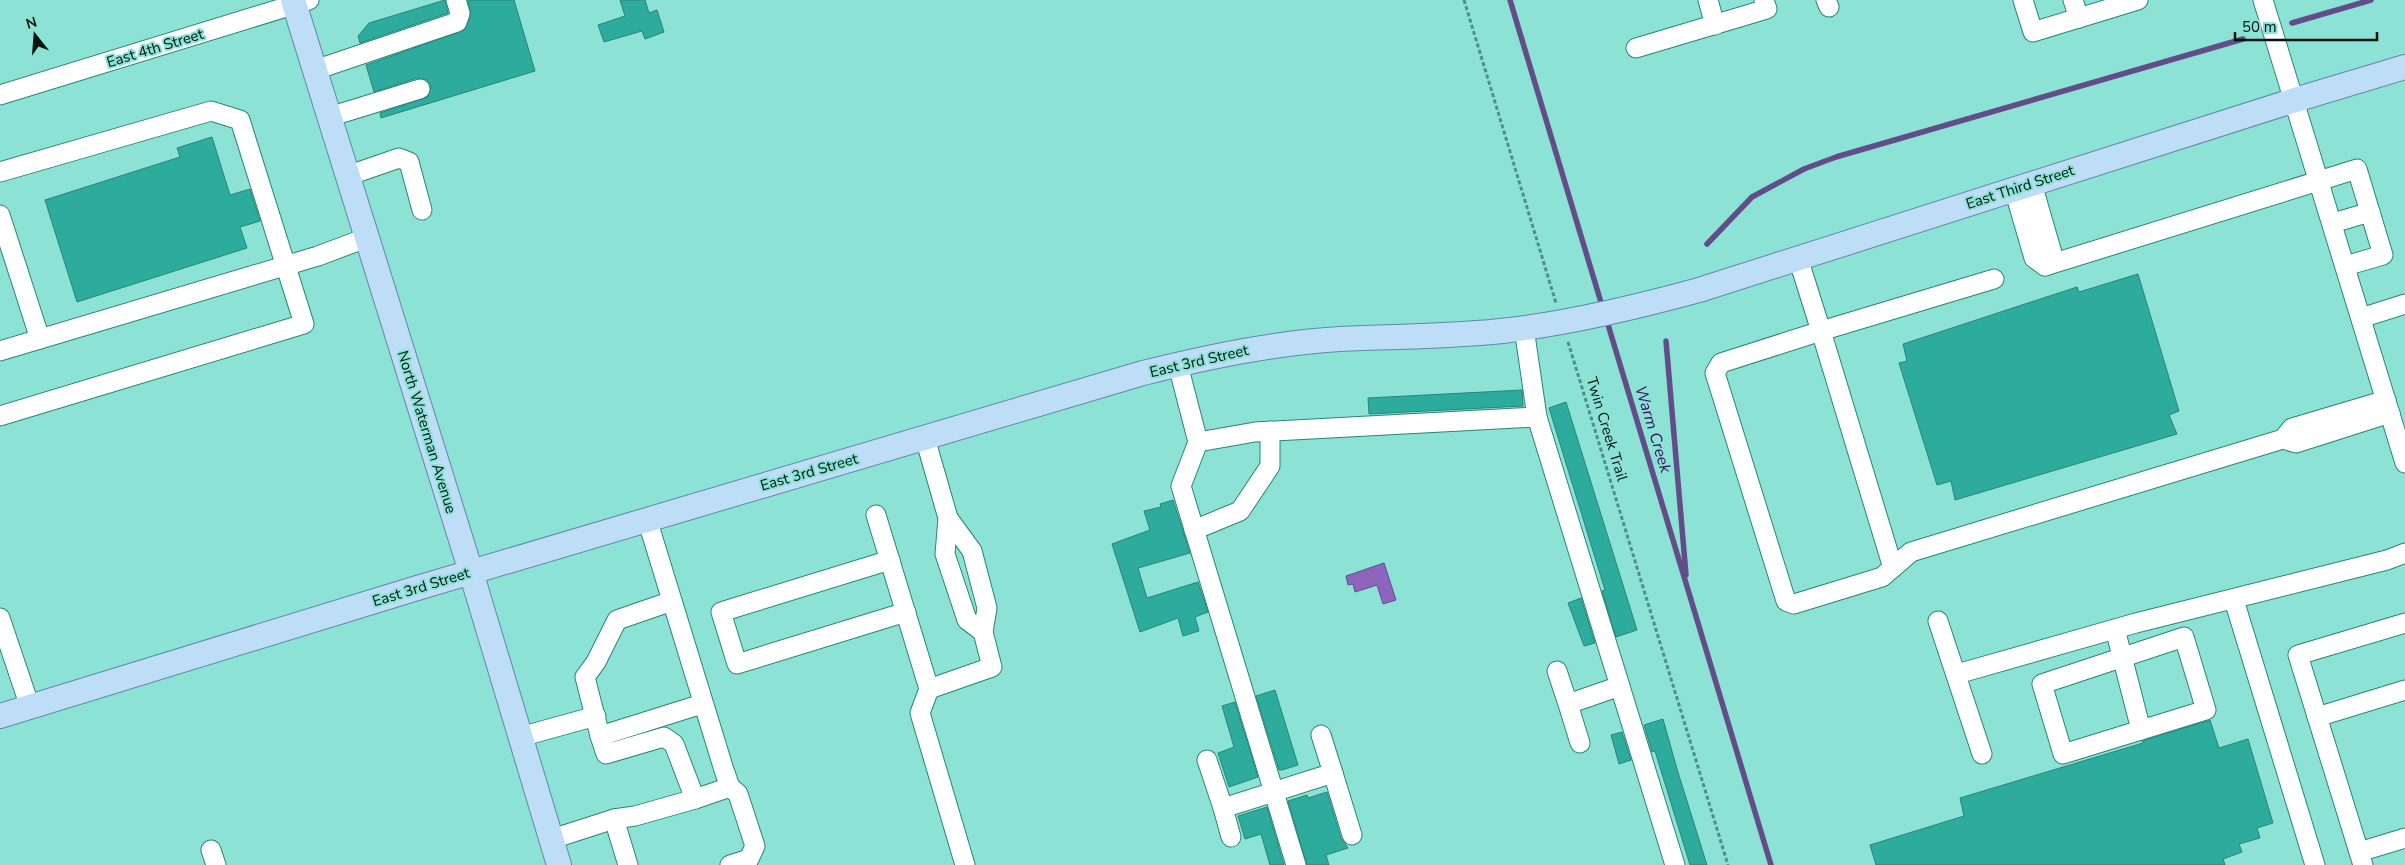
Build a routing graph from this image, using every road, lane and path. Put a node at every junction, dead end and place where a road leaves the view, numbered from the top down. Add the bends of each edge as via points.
1 (456, 0) edge
2 (1464, 0) edge
3 (1708, 0) edge
4 (1764, 0) edge
5 (2024, 0) edge
6 (2073, 0) edge
7 (2138, 0) edge
8 (2263, 0) edge
9 (299, 1) edge
10 (2079, 18) junction
11 (1716, 25) junction
12 (1636, 48) dead end
13 (2405, 67) edge
14 (314, 70) junction
15 (420, 89) dead end
16 (0, 95) edge
17 (2295, 100) junction
18 (329, 117) junction
19 (0, 172) edge
20 (347, 176) junction
21 (2320, 182) junction
22 (2023, 187) junction
23 (422, 210) dead end
24 (2370, 212) junction
25 (0, 215) edge
26 (2333, 223) junction
27 (366, 238) junction
28 (1798, 258) junction
29 (285, 265) junction
30 (2346, 266) junction
31 (1994, 279) dead end
32 (2405, 304) edge
33 (1635, 307) joint
34 (2361, 318) junction
35 (1569, 321) junction
36 (1524, 328) junction
37 (1820, 331) junction
38 (40, 339) junction
39 (0, 351) edge
40 (1178, 364) junction
41 (2388, 406) junction
42 (0, 416) edge
43 (1537, 417) junction
44 (1270, 431) junction
45 (925, 438) junction
46 (1198, 442) junction
47 (2405, 463) edge
48 (876, 515) dead end
49 (948, 518) junction
50 (647, 519) junction
51 (1194, 530) junction
52 (2405, 553) edge
53 (890, 560) junction
54 (1893, 568) junction
55 (471, 572) junction
56 (2234, 600) junction
57 (672, 601) junction
58 (906, 612) junction
59 (0, 618) edge
60 (1938, 621) dead end
61 (2405, 623) edge
62 (2115, 629) junction
63 (983, 632) junction
64 (2122, 657) junction
65 (1557, 671) dead end
66 (1956, 674) junction
67 (1620, 686) junction
68 (929, 689) junction
69 (2405, 690) edge
70 (702, 704) junction
71 (1568, 704) junction
72 (30, 707) junction
73 (0, 716) edge
74 (596, 716) junction
75 (2318, 717) junction
76 (2141, 730) junction
77 (1321, 735) dead end
78 (600, 736) junction
79 (520, 737) junction
80 (1580, 743) dead end
81 (1982, 754) dead end
82 (1207, 760) dead end
83 (1333, 773) junction
84 (730, 787) junction
85 (1274, 791) junction
86 (695, 799) junction
87 (1223, 808) junction
88 (614, 819) junction
89 (1352, 835) dead end
90 (1231, 837) dead end
91 (2405, 838) edge
92 (552, 840) junction
93 (2361, 859) edge
94 (556, 864) edge
95 (628, 865) edge
96 (730, 865) edge
97 (964, 865) edge
98 (1296, 865) edge
99 (1675, 865) edge
100 (1728, 865) edge
101 (2315, 865) edge

1 - 14 street via 460,13 457,22
2 - 35 path, Twin Creek Trail
3 - 11 street
4 - 11 street via 1767,9
5 - 10 street via 2033,32
6 - 10 street
7 - 10 street
8 - 17 street
9 - 14 main road, North Waterman Avenue
9 - 16 street, East 4th Street
11 - 12 street
13 - 17 main road, East Third Street
14 - 18 main road, North Waterman Avenue
15 - 18 street
17 - 21 street
17 - 22 main road, East Third Street
18 - 20 main road, North Waterman Avenue
19 - 29 street via 211,111 240,120
20 - 23 street via 399,158 409,162
20 - 27 main road, North Waterman Avenue
21 - 22 street via 2045,266 2034,258
21 - 24 street via 2357,169
21 - 26 street
22 - 28 main road, East Third Street
24 - 26 street
24 - 30 street via 2382,255
25 - 38 street
26 - 30 street
27 - 29 street
27 - 55 main road, North Waterman Avenue
28 - 33 main road, East Third Street
28 - 37 street
29 - 38 street
29 - 42 street via 304,324
30 - 34 street
31 - 37 street
32 - 34 street
33 - 35 main road, East 3rd Street
34 - 41 street
35 - 36 main road, East 3rd Street
35 - 100 path, Twin Creek Trail
36 - 40 main road, East 3rd Street via 1272,345
36 - 43 street
37 - 54 street
37 - 54 street via 1721,363 1715,373 1786,601 1794,604 1882,577
38 - 39 street
40 - 45 main road, East 3rd Street
40 - 46 street
41 - 47 street
41 - 54 street via 2292,428 2283,439 1911,552
43 - 44 street
43 - 67 street
44 - 46 street
44 - 51 street via 1270,466 1240,511
45 - 49 street
45 - 50 main road, East 3rd Street
46 - 51 street via 1181,486
48 - 53 street
49 - 63 street via 972,551 987,608
49 - 63 street via 945,554 968,620
50 - 55 main road, East 3rd Street
50 - 57 street
51 - 85 street
52 - 56 street
53 - 58 street
53 - 58 street via 721,612 723,621 737,664
55 - 72 main road, East 3rd Street
55 - 79 main road, North Waterman Avenue
56 - 62 street
56 - 101 street
57 - 70 street
57 - 74 street via 617,620 585,677
58 - 68 street
59 - 72 street
60 - 66 street
61 - 75 street via 2298,655
62 - 64 street
62 - 66 street
63 - 68 street via 992,667
64 - 76 street
64 - 76 street via 2184,637 2206,710
64 - 76 street via 2042,684 2047,705 2062,754
65 - 71 street
66 - 81 street
67 - 71 street
67 - 99 street
68 - 97 street via 920,713
69 - 75 street
70 - 78 street
70 - 84 street
71 - 80 street
72 - 73 main road, East 3rd Street
74 - 78 street
74 - 79 street
75 - 93 street
77 - 83 street
78 - 86 street via 606,754 664,737 674,744
79 - 92 main road, North Waterman Avenue
82 - 87 street
83 - 85 street
83 - 89 street
84 - 86 street
84 - 96 street via 738,794 755,846 749,859
85 - 87 street
85 - 98 street
86 - 88 street
87 - 90 street
88 - 92 street
88 - 95 street
91 - 93 street
92 - 94 main road, North Waterman Avenue

